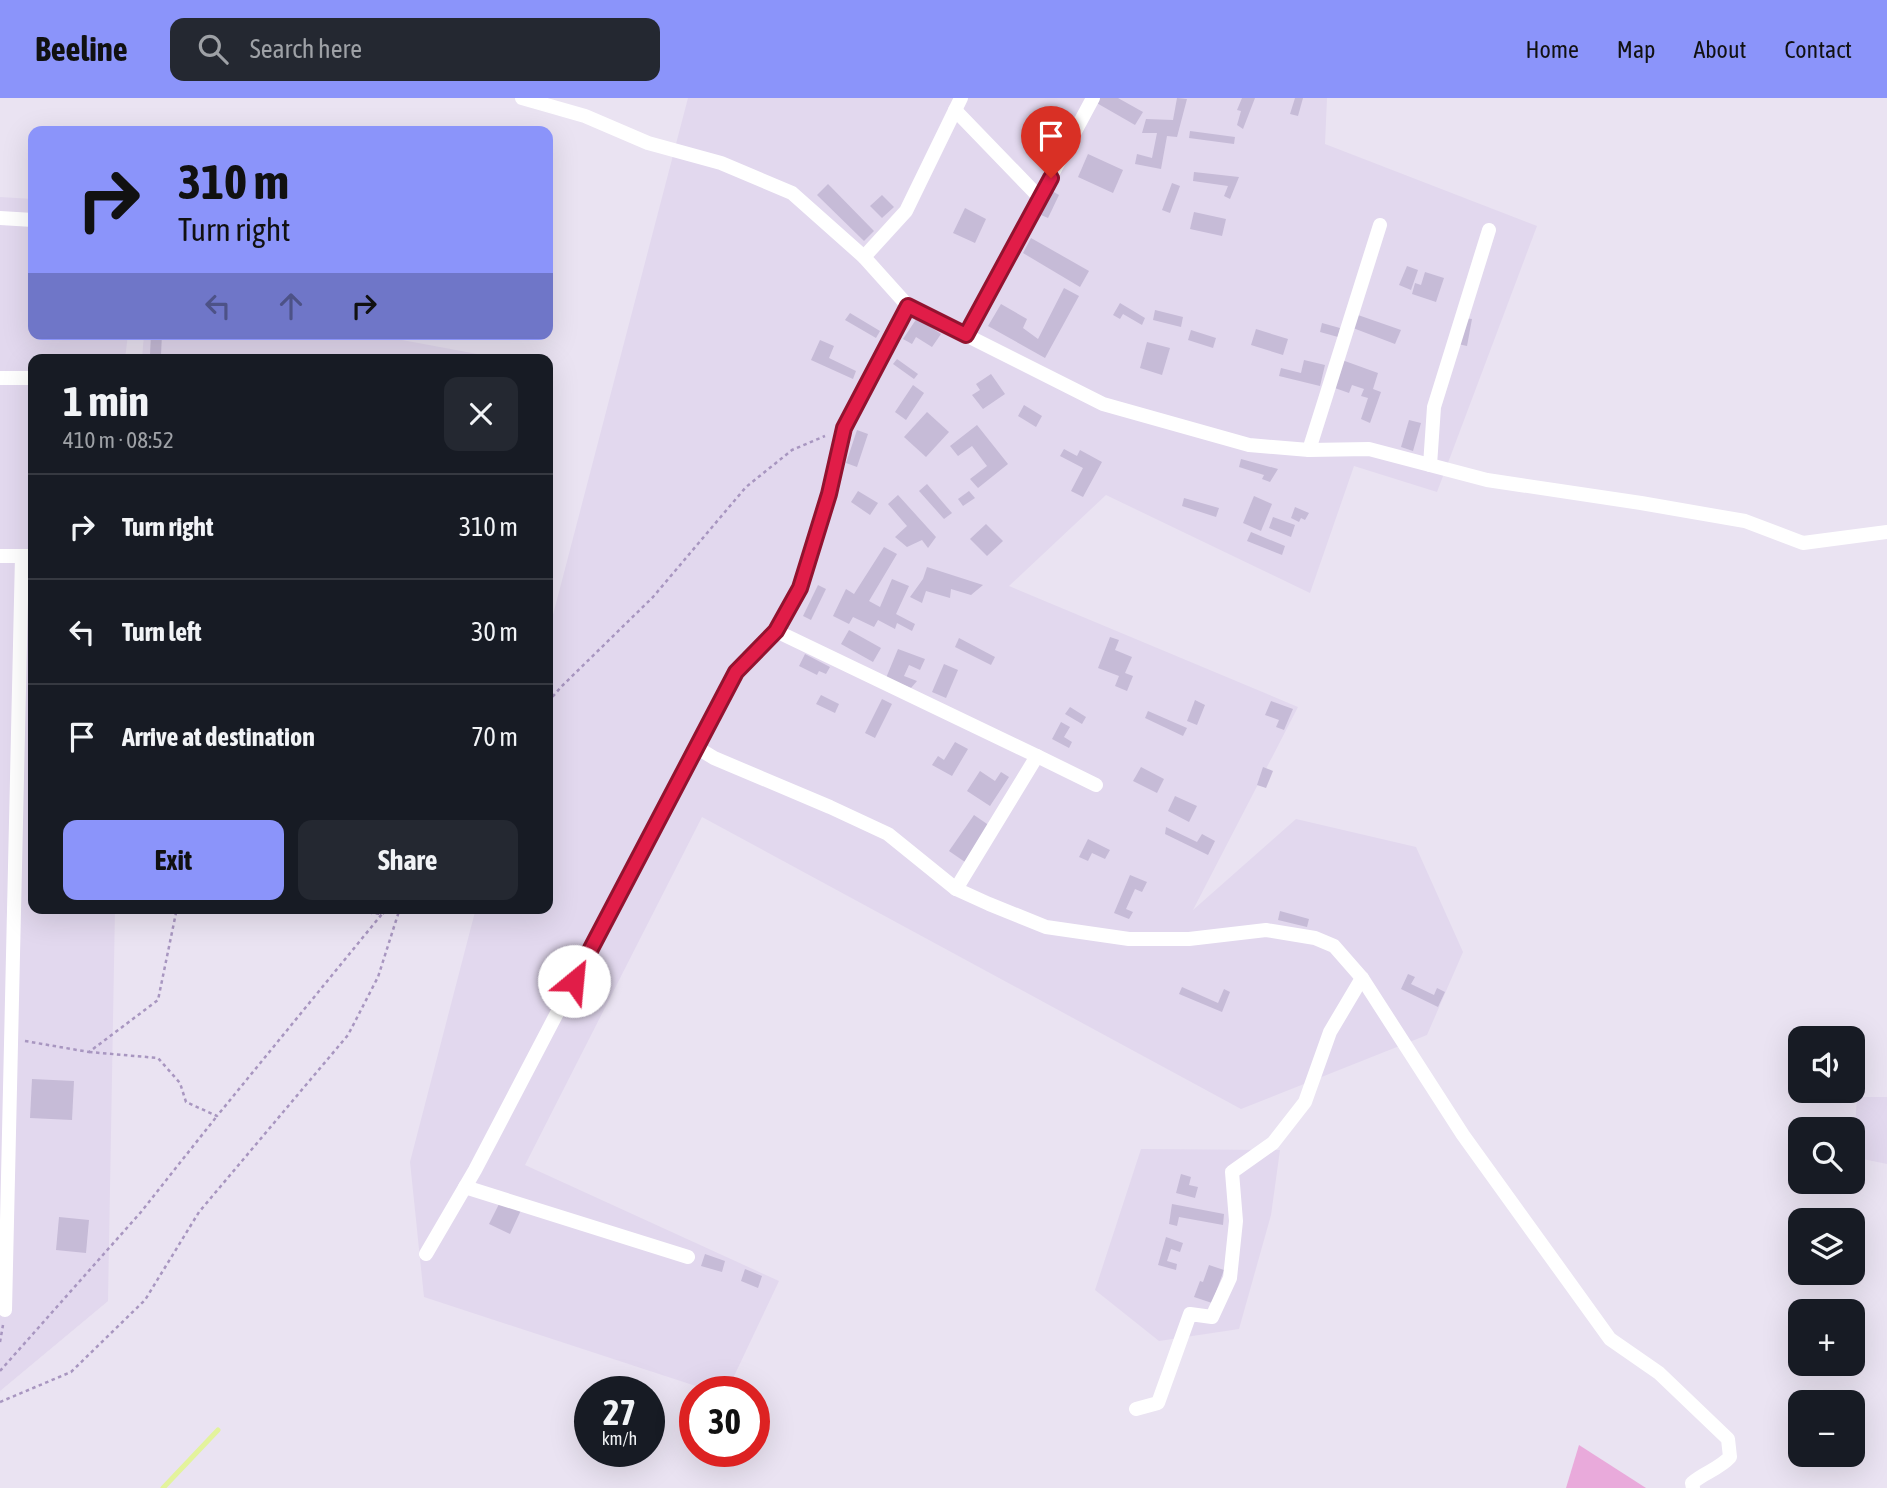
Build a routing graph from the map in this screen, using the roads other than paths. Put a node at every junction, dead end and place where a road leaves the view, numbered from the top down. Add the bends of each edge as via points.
1 (522, 98) edge
2 (1093, 98) edge
3 (958, 104) edge
4 (1040, 198) junction
5 (0, 218) edge
6 (28, 220) edge
7 (1380, 225) dead end
8 (1489, 230) dead end
9 (864, 257) junction
10 (908, 306) junction
11 (966, 335) junction
12 (0, 378) edge
13 (28, 378) edge
14 (1310, 450) junction
15 (1430, 465) junction
16 (1887, 532) edge
17 (0, 556) edge
18 (28, 556) edge
19 (776, 631) junction
20 (696, 747) junction
21 (1037, 756) junction
22 (1096, 785) dead end
23 (956, 890) junction
24 (1362, 978) junction
25 (465, 1187) junction
26 (426, 1254) dead end
27 (688, 1257) dead end
28 (5, 1310) dead end
29 (1136, 1409) dead end
30 (1693, 1488) edge

1 - 9 street via 585,116 648,143 721,163 792,193
2 - 4 street
3 - 4 street
3 - 9 street via 906,211
4 - 11 street
5 - 6 street
7 - 14 street
8 - 15 street via 1434,407
9 - 10 street
10 - 11 street
10 - 19 street via 844,428 800,588
11 - 14 street via 1102,404 1249,445
12 - 13 street
14 - 15 street via 1369,449
15 - 16 street via 1487,480 1745,522 1802,543
17 - 18 street
18 - 28 street
19 - 20 street via 736,672
19 - 21 street
20 - 23 street via 888,834
20 - 25 street
21 - 22 street
21 - 23 street
23 - 24 street via 1046,927 1129,939 1189,939 1266,930 1315,938 1334,946
24 - 29 street via 1330,1032 1305,1102 1273,1143 1232,1172 1236,1221 1230,1278 1212,1317 1190,1314 1158,1403
24 - 30 street via 1463,1135 1610,1339 1659,1373 1728,1438 1730,1457 1722,1466 1702,1474 1692,1483
25 - 26 street
25 - 27 street

